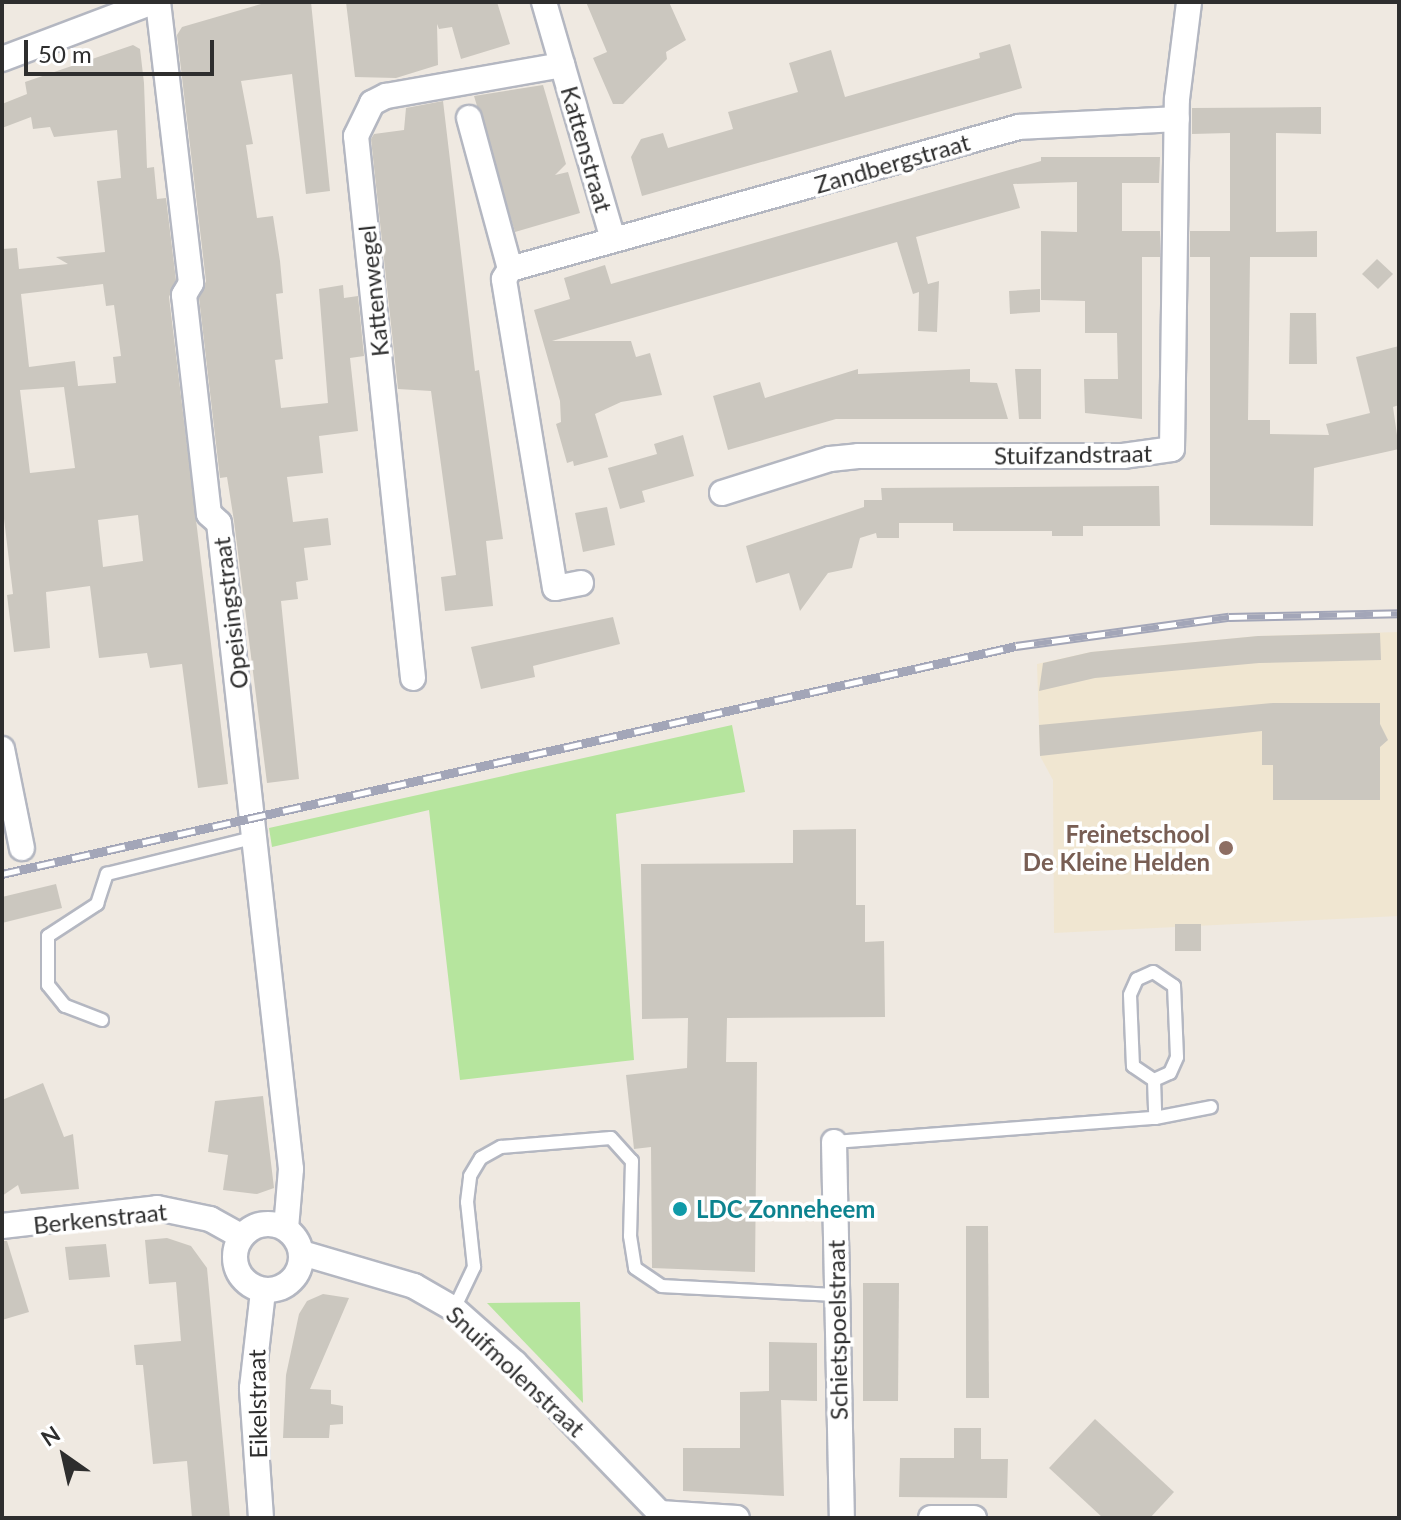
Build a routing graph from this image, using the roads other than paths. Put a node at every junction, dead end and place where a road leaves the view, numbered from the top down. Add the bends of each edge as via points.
1 (156, 2) edge
2 (544, 2) edge
3 (1189, 2) edge
4 (2, 59) edge
5 (562, 65) junction
6 (469, 118) dead end
7 (1177, 119) junction
8 (613, 239) junction
9 (510, 269) junction
10 (722, 493) dead end
11 (581, 583) dead end
12 (413, 678) dead end
13 (2, 749) edge
14 (252, 838) junction
15 (22, 848) dead end
16 (102, 1020) dead end
17 (1154, 1080) junction
18 (1211, 1107) dead end
19 (1155, 1118) junction
20 (834, 1142) joint
21 (2, 1226) edge
22 (286, 1229) junction
23 (241, 1236) junction
24 (302, 1253) junction
25 (263, 1291) junction
26 (834, 1295) junction
27 (454, 1309) junction
28 (660, 1516) edge
29 (261, 1518) edge
30 (737, 1518) edge
31 (842, 1518) edge
32 (931, 1518) edge
33 (974, 1518) edge

1 - 4 street
1 - 14 street, Opeisingstraat via 191,283 184,295 209,514 219,523 221,538 247,748 243,761
2 - 5 street, Kattenstraat
3 - 7 street, Stuifzandstraat
5 - 8 street, Kattenstraat
5 - 12 street, Kattenwegel via 386,96 372,103 358,127
6 - 9 street
7 - 8 street, Zandbergstraat via 1019,127
7 - 10 street, Stuifzandstraat via 1172,449 1123,456 858,456 830,459
8 - 9 street, Kattenstraat
9 - 11 street via 504,279 555,588
13 - 15 street
14 - 16 lane via 107,874 97,904 48,936 48,985 65,1006
14 - 22 street, Opeisingstraat via 291,1169
17 - 17 lane via 1170,1073 1177,1057 1174,986 1153,972 1137,979 1130,995 1133,1066
17 - 19 lane
18 - 19 lane
19 - 20 lane
20 - 26 street, Schietspoelstraat
21 - 23 street, Berkenstraat via 157,1208 210,1219
22 - 23 street via 275,1223 255,1226
22 - 24 street
23 - 25 street via 235,1264 240,1277
24 - 25 street via 292,1281
24 - 27 street, Snuifmolenstraat via 414,1286
25 - 29 street, Eikelstraat via 252,1388
26 - 27 lane via 662,1286 635,1268 630,1236 632,1161 611,1138 501,1147 481,1158 470,1176 467,1202 474,1267
26 - 31 street, Schietspoelstraat
27 - 28 street, Snuifmolenstraat via 515,1363
28 - 30 street
32 - 33 street

